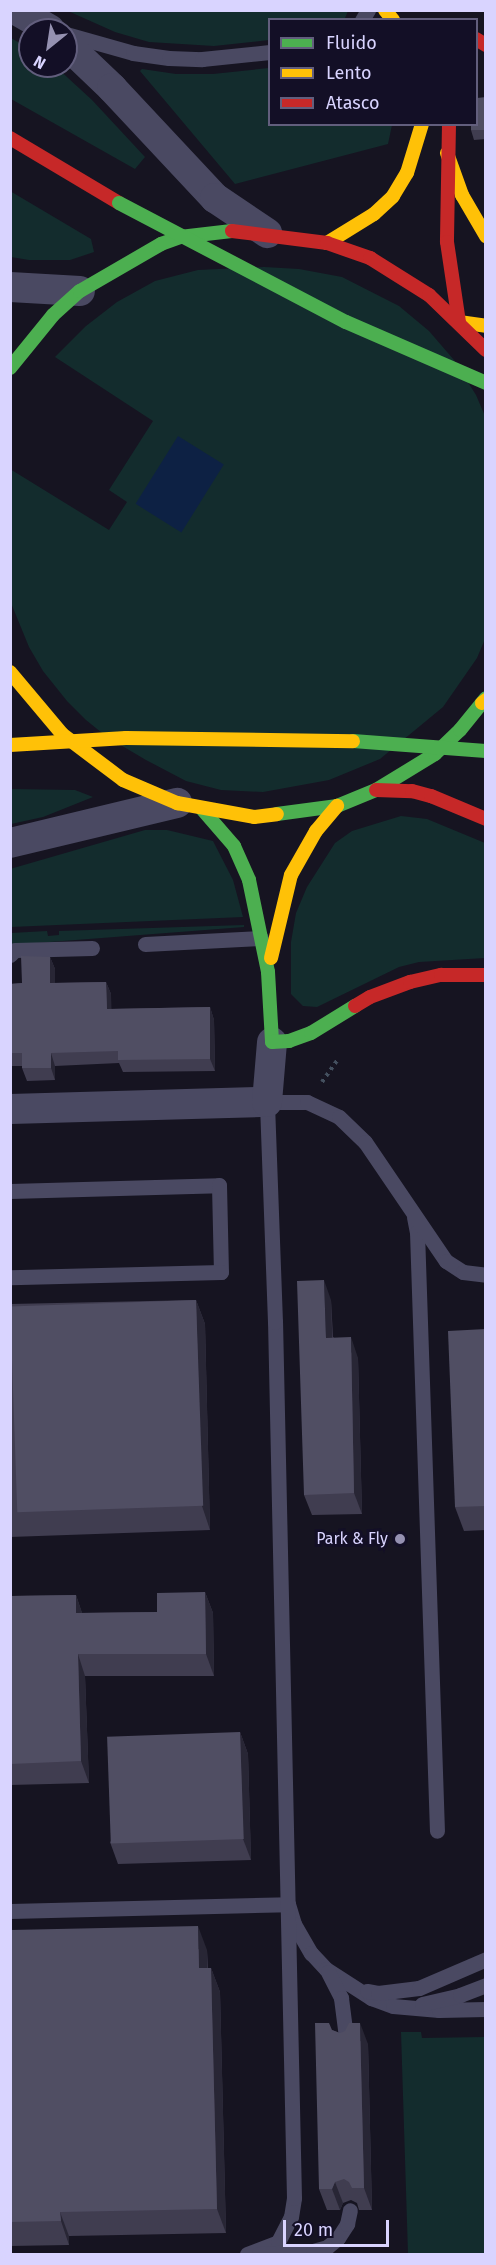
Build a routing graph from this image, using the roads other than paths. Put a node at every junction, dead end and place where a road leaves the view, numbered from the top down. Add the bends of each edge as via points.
1 (16, 10) edge
2 (30, 18) edge
3 (78, 39) edge
4 (268, 52) edge
5 (78, 54) edge
6 (421, 126) edge
7 (449, 126) edge
8 (10, 138) edge
9 (447, 153) junction
10 (267, 233) junction
11 (486, 236) edge
12 (327, 243) junction
13 (10, 287) edge
14 (80, 291) junction
15 (459, 322) junction
16 (486, 326) edge
17 (486, 350) edge
18 (10, 368) edge
19 (486, 383) edge
20 (10, 672) edge
21 (484, 700) edge
22 (10, 745) edge
23 (486, 751) edge
24 (376, 790) junction
25 (190, 806) junction
26 (337, 806) junction
27 (486, 819) edge
28 (10, 843) edge
29 (261, 938) junction
30 (145, 945) dead end
31 (92, 948) dead end
32 (10, 955) edge
33 (268, 972) junction
34 (486, 975) edge
35 (272, 1042) junction
36 (267, 1102) junction
37 (10, 1108) edge
38 (10, 1191) edge
39 (411, 1209) junction
40 (486, 1275) edge
41 (10, 1277) edge
42 (437, 1831) dead end
43 (288, 1904) junction
44 (10, 1911) edge
45 (486, 1959) edge
46 (326, 1969) junction
47 (347, 1984) junction
48 (486, 1985) edge
49 (393, 2006) junction
50 (486, 2009) edge
51 (346, 2044) edge
52 (350, 2210) dead end
53 (247, 2254) edge
54 (256, 2254) edge

1 - 2 street
3 - 4 lane via 169,58
5 - 10 street via 215,198
6 - 12 main road via 407,173 393,196 374,214
7 - 9 main road
8 - 19 main road, bridge via 119,203 346,321
9 - 11 main road via 462,195
9 - 15 main road via 447,242
10 - 12 main road
10 - 14 main road via 237,230 180,237
12 - 15 main road via 385,266 429,295
13 - 14 street
14 - 18 main road via 31,340
15 - 16 main road
15 - 17 main road
20 - 25 main road via 62,734 95,761 123,780
21 - 24 main road via 435,754
22 - 23 main road, bridge via 126,738 243,739 367,741
24 - 26 main road
24 - 27 main road via 431,796
25 - 26 main road via 254,816
25 - 28 street
25 - 29 main road via 234,846 241,859
26 - 33 main road via 316,831 291,875
29 - 30 lane
29 - 33 main road
31 - 32 lane via 15,951
33 - 35 main road
34 - 35 main road via 441,975 410,982 370,997 311,1033
35 - 36 street
36 - 37 street
36 - 39 lane via 307,1102 339,1117 359,1136
36 - 43 lane
38 - 41 lane via 219,1185 221,1272
39 - 40 lane via 446,1261 463,1272
39 - 42 lane via 417,1232
43 - 44 lane
43 - 46 lane via 300,1937
43 - 53 lane via 294,2198 291,2217 278,2242
45 - 47 lane via 419,1988 378,1993
46 - 47 lane
46 - 51 lane via 341,1998
47 - 49 lane
48 - 49 lane via 433,2002
49 - 50 lane
52 - 54 lane via 347,2224 327,2247 313,2252

